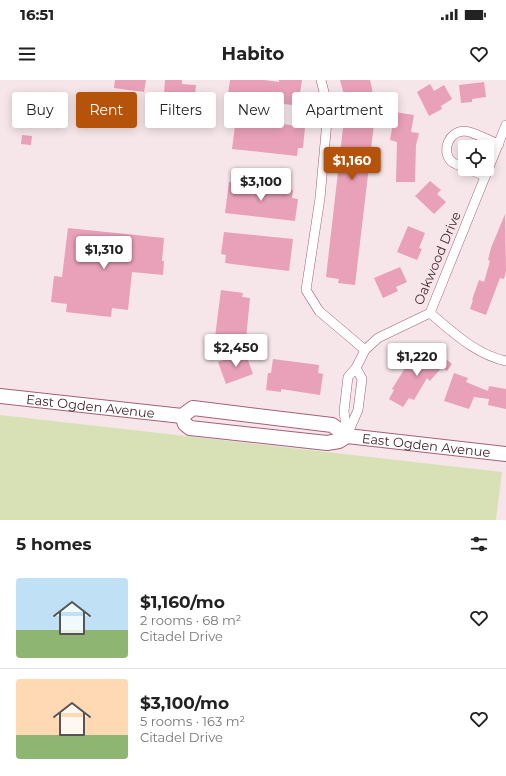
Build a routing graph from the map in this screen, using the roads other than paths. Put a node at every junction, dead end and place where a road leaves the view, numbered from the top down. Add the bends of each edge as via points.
1 (321, 80) edge
2 (506, 125) edge
3 (489, 140) edge
4 (494, 142) edge
5 (499, 144) junction
6 (494, 155) edge
7 (458, 165) edge
8 (485, 176) edge
9 (430, 313) junction
10 (365, 350) junction
11 (506, 361) edge
12 (356, 368) junction
13 (0, 396) edge
14 (182, 416) junction
15 (347, 436) junction
16 (506, 454) edge

1 - 10 street via 328,108 320,198 306,290 319,311
2 - 5 street, Oakwood Drive
3 - 7 street via 465,131 450,137 446,153 451,162
4 - 5 street
5 - 6 street, Oakwood Drive
8 - 9 street, Oakwood Drive
9 - 10 street, Oakwood Drive via 378,338
9 - 11 street via 469,346
10 - 12 street, Oakwood Drive
12 - 15 street, Oakwood Drive via 348,377 344,411
12 - 15 street via 362,379 358,410
13 - 14 main road, East Ogden Avenue
14 - 15 main road, East Ogden Avenue via 193,408 332,425
14 - 15 main road, East Ogden Avenue via 185,424 198,429 327,443 339,441
15 - 16 main road, East Ogden Avenue

